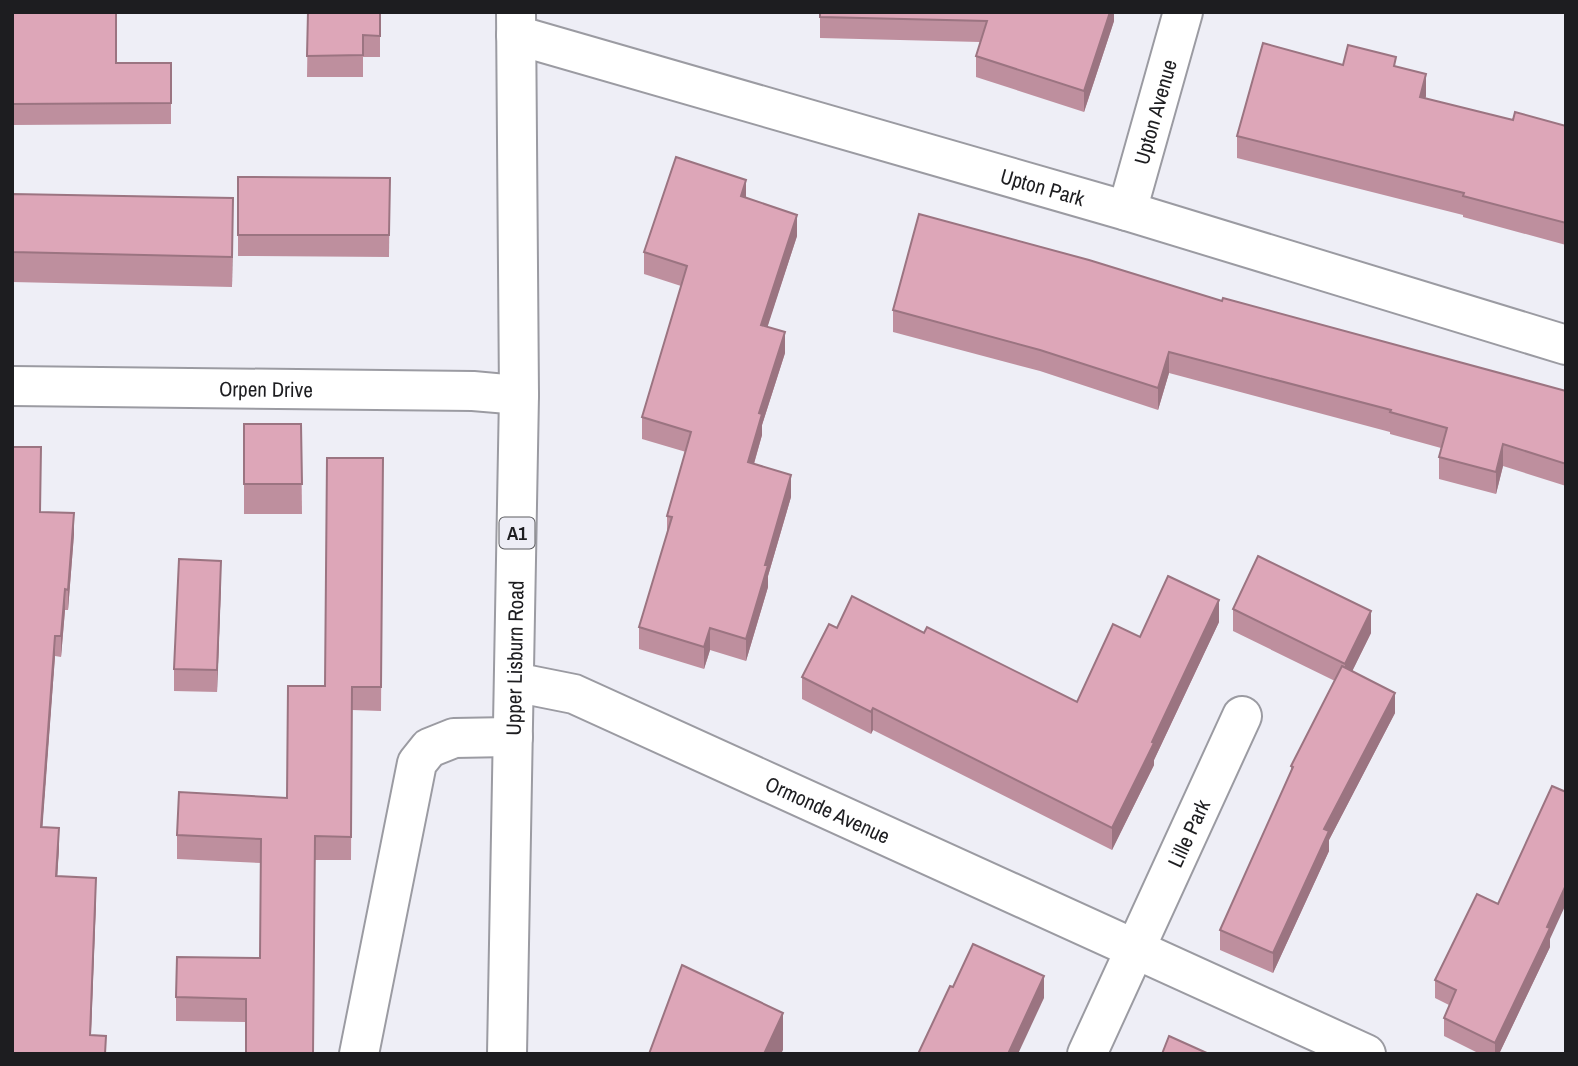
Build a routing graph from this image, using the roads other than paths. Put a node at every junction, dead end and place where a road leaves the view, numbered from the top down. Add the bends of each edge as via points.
1 (1183, 12) edge
2 (516, 23) edge
3 (1127, 211) junction
4 (1566, 345) edge
5 (12, 386) edge
6 (519, 395) junction
7 (514, 682) junction
8 (1242, 716) dead end
9 (513, 737) junction
10 (1136, 948) junction
11 (359, 1054) edge
12 (507, 1054) edge
13 (1087, 1054) edge
14 (1366, 1054) edge

1 - 3 street, Upton Avenue
2 - 3 street, Upton Park
2 - 6 street, Upper Lisburn Road / A1
3 - 4 street, Upton Park
5 - 6 street, Orpen Drive
6 - 7 street, Upper Lisburn Road / A1
7 - 9 street, Upper Lisburn Road / A1
7 - 10 street, Ormonde Avenue via 574,694
8 - 10 street, Lille Park
9 - 11 street via 454,738 429,748 417,763
9 - 12 street, Upper Lisburn Road / A1
10 - 13 street, Lille Park
10 - 14 street

